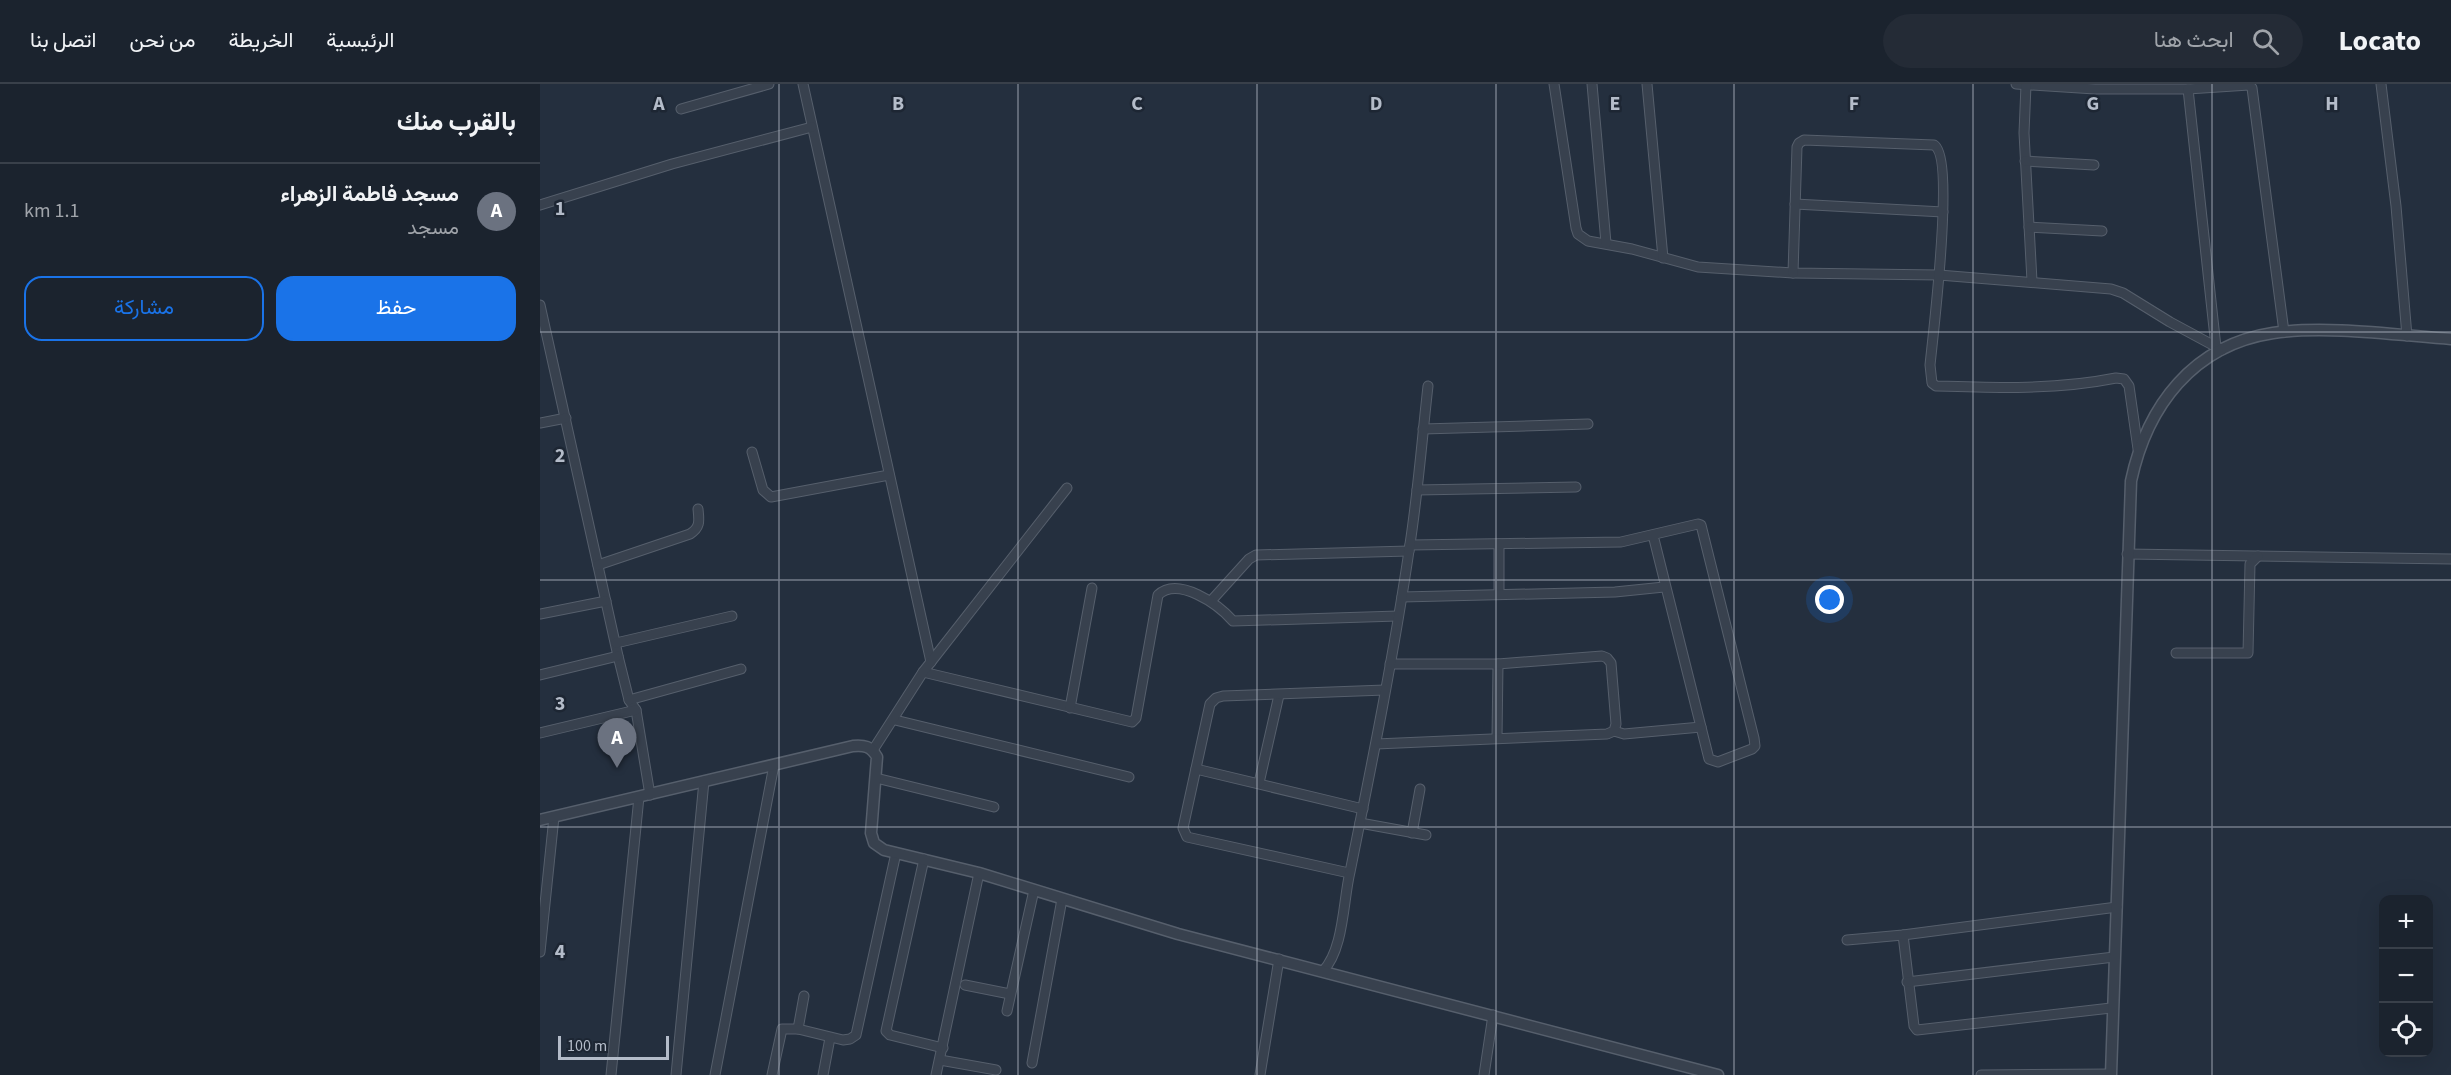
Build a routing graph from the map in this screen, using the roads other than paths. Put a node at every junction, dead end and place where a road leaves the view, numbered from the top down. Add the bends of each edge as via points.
1 (770, 84) edge
2 (803, 84) edge
3 (1554, 84) edge
4 (1592, 84) edge
5 (1647, 84) edge
6 (2382, 84) edge
7 (2021, 85) edge
8 (2095, 86) edge
9 (2188, 89) junction
10 (681, 110) dead end
11 (813, 127) junction
12 (2025, 161) junction
13 (2094, 165) dead end
14 (1795, 204) junction
15 (540, 205) edge
16 (1943, 212) junction
17 (2029, 227) junction
18 (2102, 231) dead end
19 (1605, 243) junction
20 (1663, 258) junction
21 (1793, 273) junction
22 (1939, 275) junction
23 (2032, 281) junction
24 (540, 305) edge
25 (2284, 332) junction
26 (2407, 336) junction
27 (2451, 339) edge
28 (2219, 349) junction
29 (1428, 386) dead end
30 (566, 418) junction
31 (540, 423) edge
32 (1588, 424) dead end
33 (1423, 429) junction
34 (2138, 449) junction
35 (752, 452) dead end
36 (889, 476) junction
37 (1576, 487) dead end
38 (1067, 488) dead end
39 (1417, 490) junction
40 (698, 509) dead end
41 (1653, 536) junction
42 (1499, 544) junction
43 (1410, 548) junction
44 (2127, 554) junction
45 (2258, 556) junction
46 (2451, 559) edge
47 (598, 565) junction
48 (1664, 587) junction
49 (1092, 588) dead end
50 (1499, 594) junction
51 (1402, 597) junction
52 (606, 601) junction
53 (1211, 601) junction
54 (540, 614) edge
55 (732, 616) dead end
56 (1398, 616) junction
57 (616, 643) junction
58 (2176, 652) dead end
59 (618, 657) junction
60 (931, 662) junction
61 (1390, 664) junction
62 (1498, 664) junction
63 (741, 669) dead end
64 (923, 672) junction
65 (540, 675) edge
66 (1385, 690) junction
67 (1279, 695) junction
68 (630, 700) junction
69 (1070, 708) junction
70 (636, 710) junction
71 (895, 720) junction
72 (1701, 727) junction
73 (1614, 731) junction
74 (540, 733) edge
75 (1497, 738) junction
76 (1376, 744) junction
77 (873, 750) junction
78 (774, 765) junction
79 (1196, 769) junction
80 (1129, 777) dead end
81 (876, 778) junction
82 (704, 781) junction
83 (1260, 783) junction
84 (1420, 789) dead end
85 (644, 796) junction
86 (994, 807) dead end
87 (1363, 809) junction
88 (554, 817) junction
89 (540, 820) edge
90 (1360, 823) junction
91 (1412, 833) junction
92 (1426, 835) dead end
93 (896, 853) junction
94 (924, 859) junction
95 (979, 873) junction
96 (1349, 873) junction
97 (1034, 890) junction
98 (1062, 899) junction
99 (2116, 906) junction
100 (1903, 935) junction
101 (1847, 940) dead end
102 (540, 952) edge
103 (2114, 957) junction
104 (1279, 959) junction
105 (1323, 971) junction
106 (1907, 982) junction
107 (965, 985) dead end
108 (1010, 994) junction
109 (804, 996) dead end
110 (2111, 1008) junction
111 (1007, 1011) dead end
112 (1493, 1015) junction
113 (798, 1029) junction
114 (830, 1038) junction
115 (943, 1048) junction
116 (940, 1060) junction
117 (1032, 1063) dead end
118 (996, 1070) dead end
119 (611, 1075) edge
120 (676, 1075) edge
121 (715, 1075) edge
122 (772, 1075) edge
123 (823, 1075) edge
124 (936, 1075) edge
125 (1260, 1075) edge
126 (1484, 1075) edge
127 (1718, 1075) edge
128 (1981, 1075) edge
129 (2013, 1075) edge
130 (2111, 1075) edge

1 - 10 street
2 - 11 street
3 - 19 street via 1576,228 1588,241
4 - 19 street
5 - 20 street
6 - 26 street
7 - 8 street
7 - 12 street
8 - 9 street
9 - 25 street via 2249,85 2252,88
9 - 28 street
11 - 15 street via 672,164
11 - 36 street
12 - 13 street
12 - 17 street
14 - 16 street
14 - 16 street via 1797,147 1804,140 1934,145 1941,152
14 - 21 street
16 - 22 street
17 - 18 street
17 - 23 street
19 - 20 street
20 - 21 street via 1698,267
21 - 22 street
22 - 23 street
22 - 34 street via 1930,373 1933,385 2012,389 2124,379 2129,386
23 - 28 street via 2117,291
24 - 30 street
25 - 26 street
25 - 28 street
26 - 27 street
28 - 34 street via 2175,386 2153,417
29 - 33 street
30 - 31 street
30 - 47 street
32 - 33 street
33 - 39 street
34 - 44 street via 2131,481
35 - 36 street via 763,490 771,497
36 - 60 street
37 - 39 street
38 - 60 street
39 - 43 street
40 - 47 street via 699,525 690,534
41 - 42 street via 1621,543
41 - 48 street
41 - 72 street via 1698,524 1703,527 1754,747 1713,762
42 - 43 street
42 - 50 street
43 - 51 street
43 - 53 street via 1256,555
44 - 45 street
44 - 99 street
45 - 46 street
45 - 58 street via 2250,564 2248,653
47 - 52 street
48 - 50 street
48 - 72 street
49 - 69 street
50 - 51 street
51 - 56 street
52 - 54 street
52 - 57 street
53 - 56 street via 1233,621
53 - 69 street via 1169,588 1158,595 1136,718 1132,722
55 - 57 street
56 - 61 street
57 - 59 street
59 - 65 street
59 - 68 street
60 - 64 street
61 - 62 street
61 - 66 street
62 - 73 street via 1607,658 1611,663
62 - 75 street
63 - 68 street
64 - 69 street
64 - 71 street
66 - 67 street
66 - 76 street
67 - 79 street via 1216,698 1210,704
67 - 83 street
68 - 70 street
70 - 74 street
70 - 85 street
71 - 77 street
71 - 80 street
72 - 73 street via 1624,734
73 - 75 street
75 - 76 street
76 - 87 street
77 - 78 street via 864,745 853,746
77 - 81 street via 877,757
78 - 82 street
78 - 121 street
79 - 83 street
79 - 96 street via 1183,828 1187,837
81 - 86 street
81 - 93 street via 871,833 874,843
82 - 85 street
82 - 120 street
83 - 87 street
84 - 91 street
85 - 88 street
85 - 119 street
87 - 90 street
88 - 89 street
88 - 102 street
90 - 91 street
90 - 96 street
91 - 92 street
93 - 94 street
93 - 114 street via 859,1027 850,1039
94 - 95 street
94 - 115 street via 886,1031
95 - 97 street
95 - 115 street
96 - 105 street via 1334,957
97 - 98 street
97 - 108 street
98 - 104 street
98 - 117 street
99 - 100 street
99 - 103 street
100 - 101 street
100 - 106 street
103 - 106 street
103 - 110 street
104 - 105 street
104 - 125 street
105 - 112 street
106 - 110 street via 1918,1031
107 - 108 street
108 - 111 street
109 - 113 street
110 - 130 street
112 - 126 street
112 - 127 street
113 - 114 street
113 - 122 street via 782,1029
114 - 123 street
115 - 116 street
116 - 118 street
116 - 124 street
128 - 129 street
129 - 130 street

